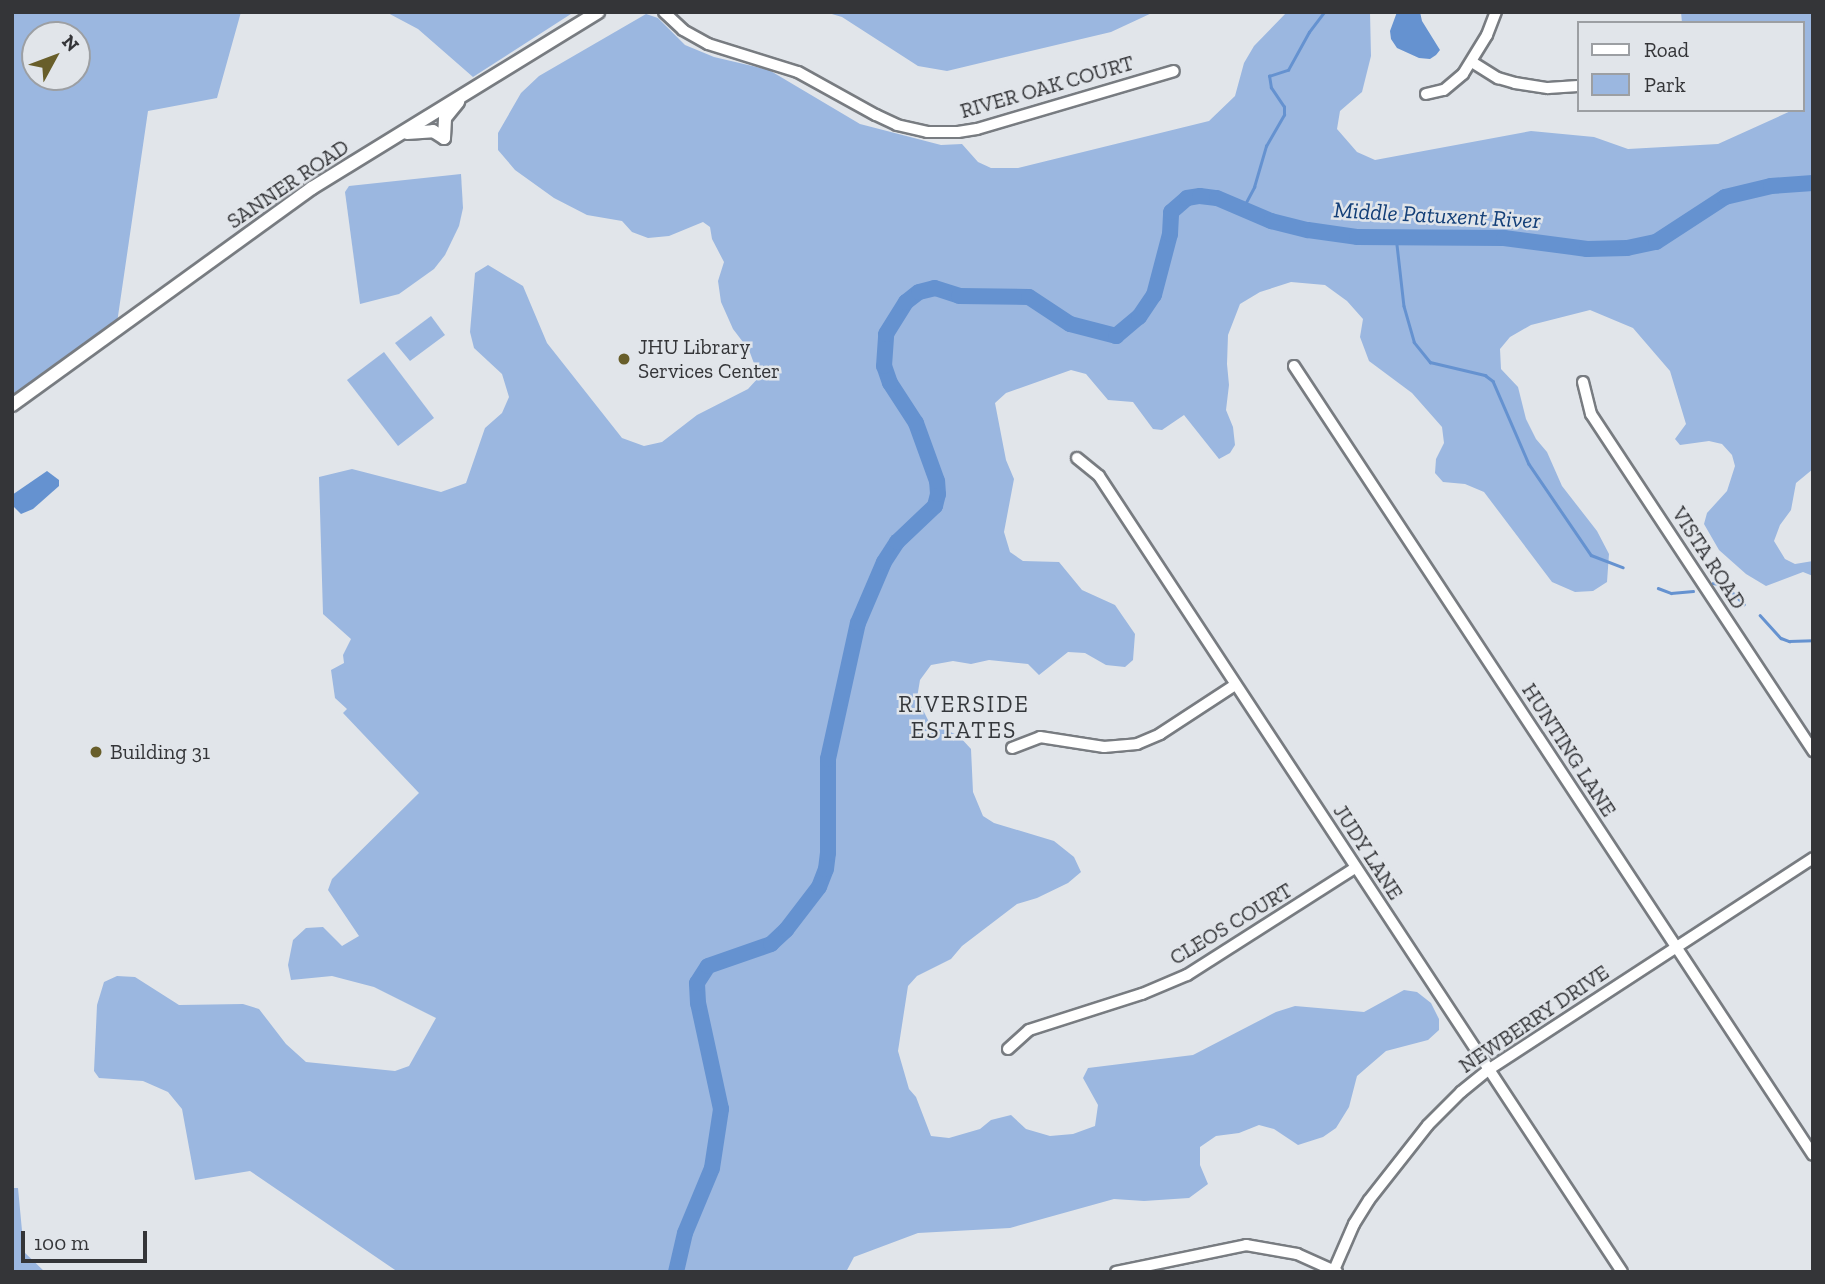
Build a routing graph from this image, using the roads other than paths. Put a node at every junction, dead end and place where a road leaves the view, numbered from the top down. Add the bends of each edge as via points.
1 (598, 12) edge
2 (664, 12) edge
3 (1496, 12) edge
4 (1472, 62) junction
5 (1174, 71) dead end
6 (1576, 86) edge
7 (469, 91) junction
8 (1426, 94) dead end
9 (396, 136) junction
10 (1294, 366) dead end
11 (1583, 383) dead end
12 (12, 405) edge
13 (1077, 458) dead end
14 (1235, 685) junction
15 (1012, 748) dead end
16 (1813, 751) edge
17 (1813, 858) edge
18 (1355, 868) junction
19 (1676, 948) junction
20 (1008, 1049) dead end
21 (1488, 1070) junction
22 (1813, 1155) edge
23 (1336, 1271) edge
24 (1116, 1272) edge
25 (1622, 1272) edge

1 - 7 main road, SANNER ROAD
2 - 5 street, RIVER OAK COURT via 708,44 798,72 887,120 927,132 977,129
3 - 4 street
4 - 6 street via 1515,83
4 - 8 street via 1453,84
7 - 9 main road, SANNER ROAD
7 - 9 main road via 445,118 444,138 426,130
9 - 12 main road, SANNER ROAD via 283,207
10 - 19 street, HUNTING LANE
11 - 16 street, VISTA ROAD via 1591,414
13 - 14 street, JUDY LANE via 1099,476
14 - 15 street via 1137,744 1104,747 1040,737
14 - 18 street, JUDY LANE
17 - 19 street, NEWBERRY DRIVE
18 - 20 street, CLEOS COURT via 1187,975 1029,1030
18 - 21 street, JUDY LANE
19 - 21 street, NEWBERRY DRIVE
19 - 22 street, HUNTING LANE
21 - 23 street, NEWBERRY DRIVE via 1437,1115 1369,1200
21 - 25 street, JUDY LANE
23 - 24 street via 1288,1252 1247,1245

